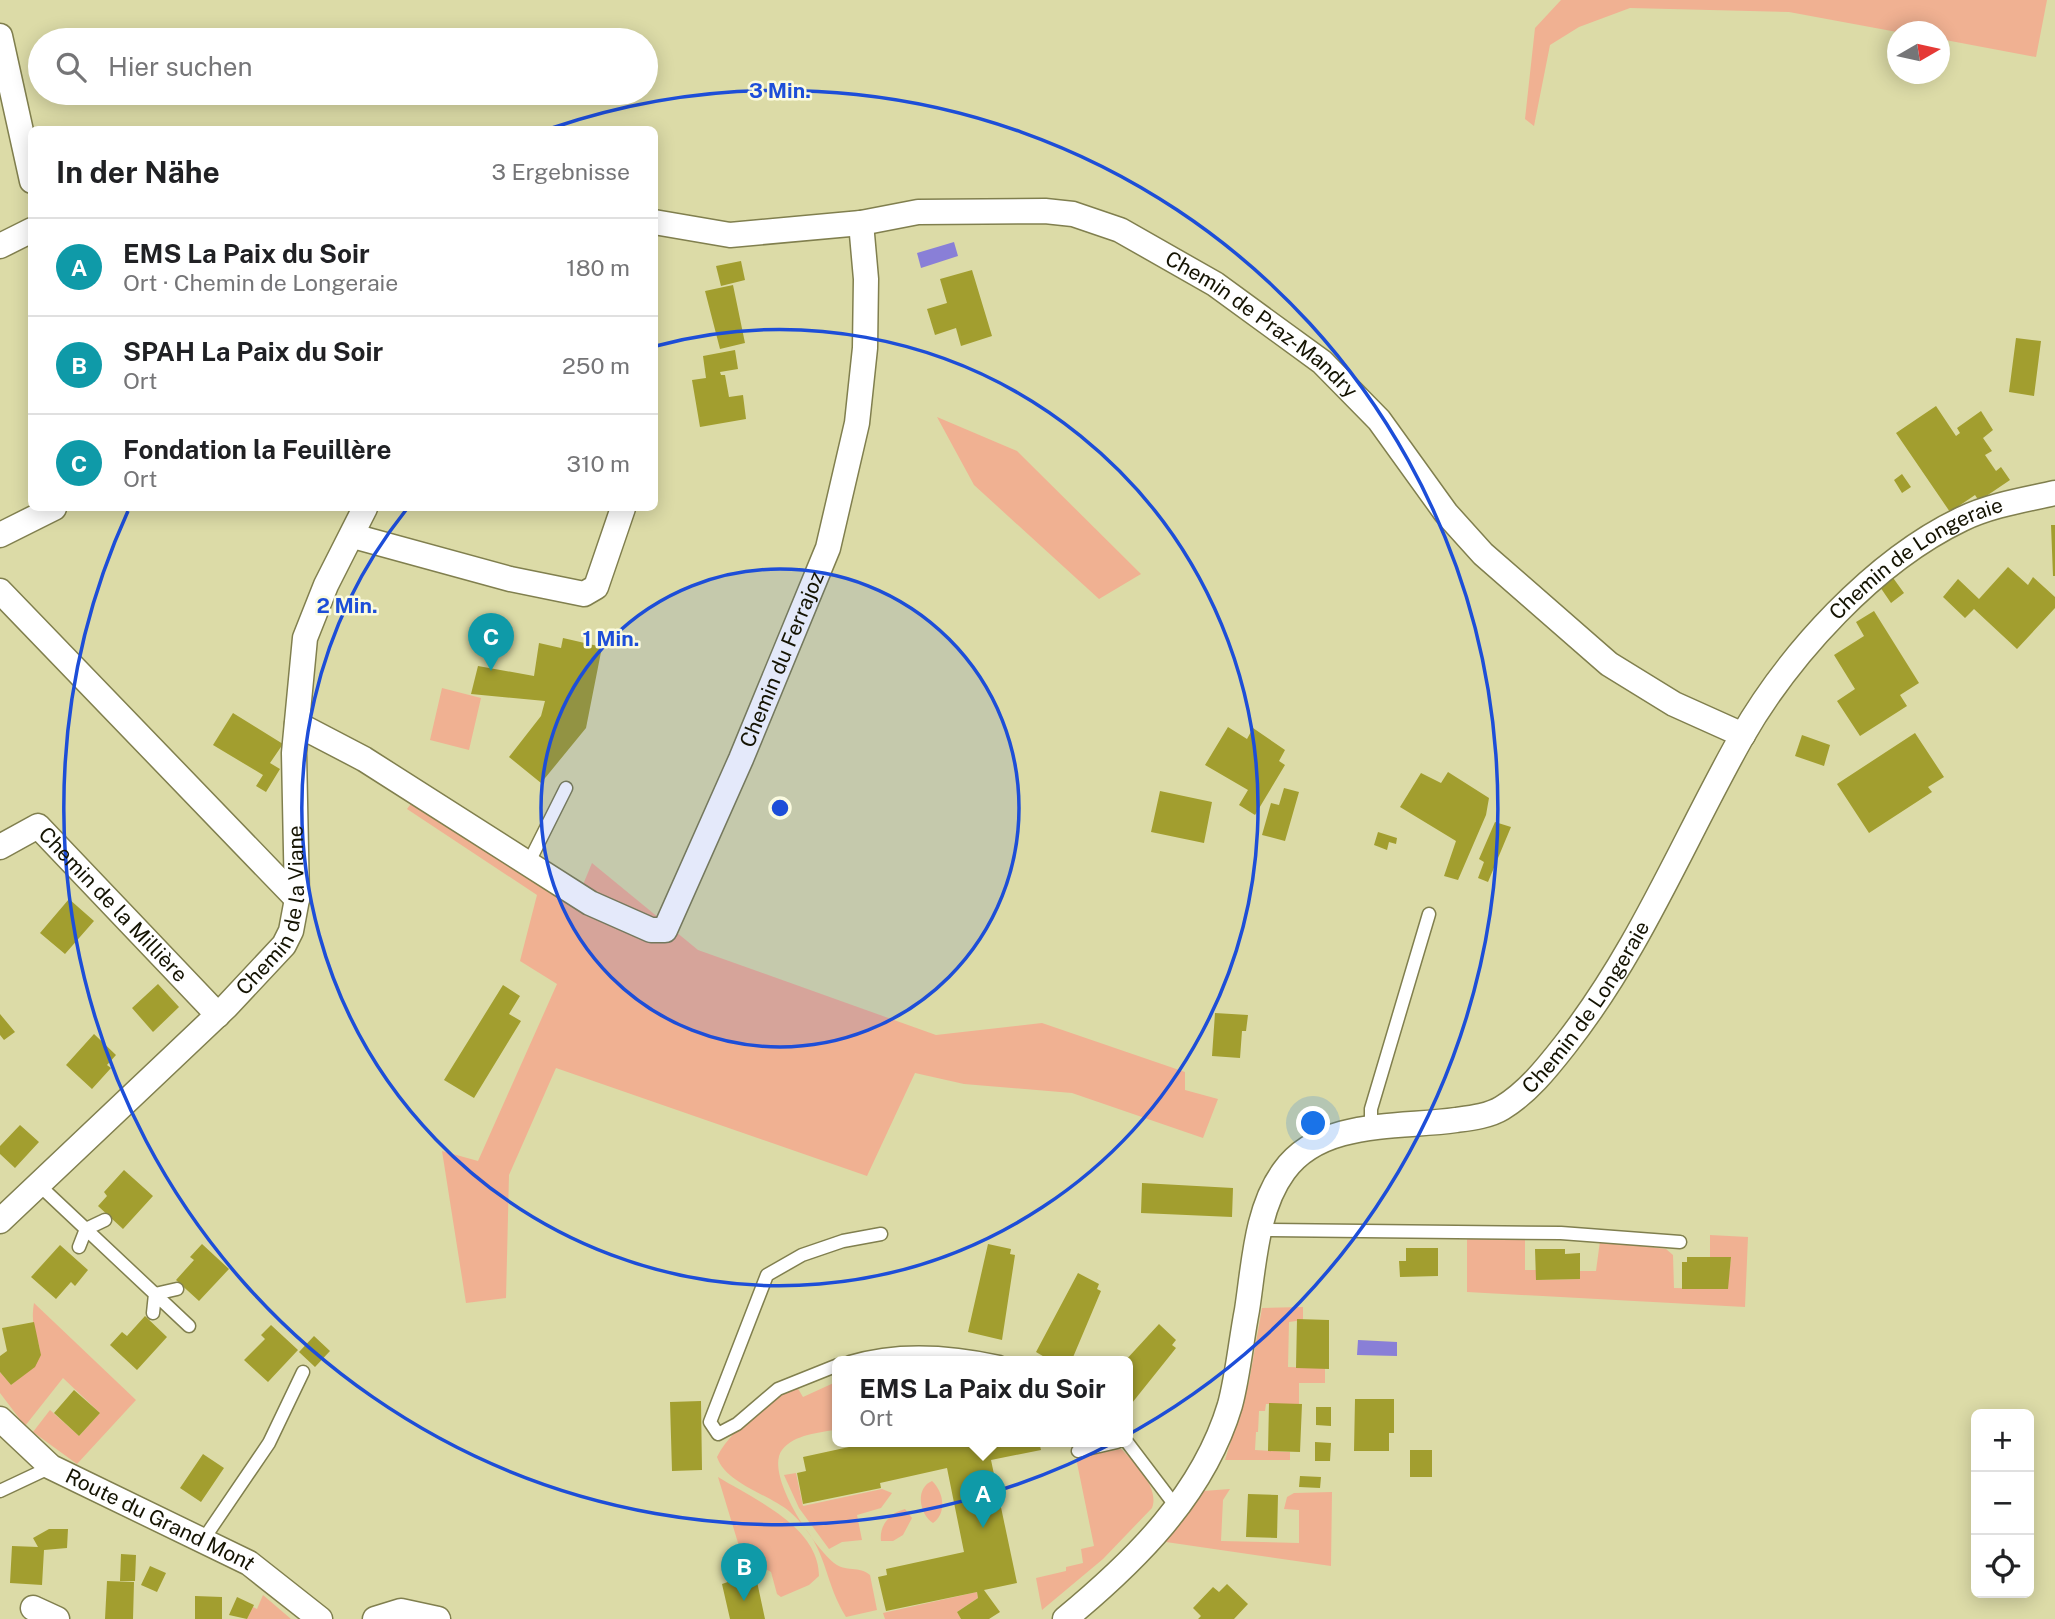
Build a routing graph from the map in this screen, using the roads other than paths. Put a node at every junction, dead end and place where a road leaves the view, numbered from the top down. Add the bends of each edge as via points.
1 (0, 36) edge
2 (28, 163) edge
3 (658, 223) edge
4 (861, 223) junction
5 (28, 232) edge
6 (0, 246) edge
7 (2055, 493) edge
8 (48, 511) edge
9 (364, 511) edge
10 (622, 511) edge
11 (0, 535) edge
12 (353, 536) junction
13 (0, 591) edge
14 (297, 724) junction
15 (1743, 735) junction
16 (566, 788) dead end
17 (0, 848) edge
18 (529, 862) junction
19 (297, 899) junction
20 (1429, 914) dead end
21 (218, 1015) junction
22 (1371, 1129) junction
23 (39, 1185) junction
24 (105, 1220) dead end
25 (0, 1221) edge
26 (86, 1229) junction
27 (1261, 1230) junction
28 (881, 1234) dead end
29 (1680, 1242) dead end
30 (79, 1247) dead end
31 (177, 1289) dead end
32 (155, 1294) junction
33 (153, 1313) dead end
34 (189, 1326) dead end
35 (869, 1356) edge
36 (968, 1356) edge
37 (832, 1367) edge
38 (303, 1372) dead end
39 (0, 1419) edge
40 (1095, 1447) edge
41 (1131, 1447) edge
42 (1077, 1451) dead end
43 (51, 1467) junction
44 (0, 1491) edge
45 (1177, 1508) junction
46 (203, 1540) junction
47 (33, 1608) dead end
48 (57, 1619) edge
49 (320, 1619) edge
50 (375, 1619) edge
51 (438, 1619) edge
52 (1065, 1619) edge

1 - 2 street
3 - 4 street, Chemin de Praz-Mandry via 730,235
4 - 15 street, Chemin de Praz-Mandry via 918,212 1073,214 1120,230 1165,254 1271,323 1338,376 1483,554 1609,664 1674,704
4 - 18 street, Chemin du Ferrajoz via 866,279 857,423 828,548 671,923 659,932 624,919 590,903
5 - 6 street
7 - 15 street, Chemin de Longeraie via 1965,518 1923,540 1885,568 1839,611 1788,670
8 - 11 street
9 - 12 street, Chemin de la Viane
10 - 12 street via 596,587 584,594
12 - 14 street, Chemin de la Viane via 326,585 305,638
13 - 19 street
14 - 18 street via 363,759
14 - 19 street, Chemin de la Viane
15 - 22 street, Chemin de Longeraie via 1619,968 1531,1085 1500,1109 1474,1117
16 - 18 lane
17 - 21 street, Chemin de la Millière via 38,826
19 - 21 street, Chemin de la Viane via 284,945
20 - 22 lane via 1371,1109
21 - 23 street, Chemin de la Viane
22 - 27 street, Chemin de Longeraie via 1334,1135 1305,1149 1270,1196
23 - 25 street, Chemin de la Viane
23 - 26 lane
24 - 26 lane
26 - 30 lane
26 - 32 lane
27 - 29 lane via 1561,1233
27 - 45 street, Chemin de Longeraie via 1230,1404 1208,1463
28 - 37 lane via 802,1255 767,1275 709,1422 718,1434 778,1389
31 - 32 lane
32 - 33 lane
32 - 34 lane
35 - 36 lane via 937,1350
38 - 46 lane via 269,1443
39 - 43 street, Route du Grand Mont
40 - 42 lane
41 - 45 lane
43 - 44 lane
43 - 46 street, Route du Grand Mont
45 - 52 street, Chemin de Longeraie via 1123,1568
46 - 49 street, Route du Grand Mont via 249,1563
47 - 48 street
50 - 51 street via 401,1611

